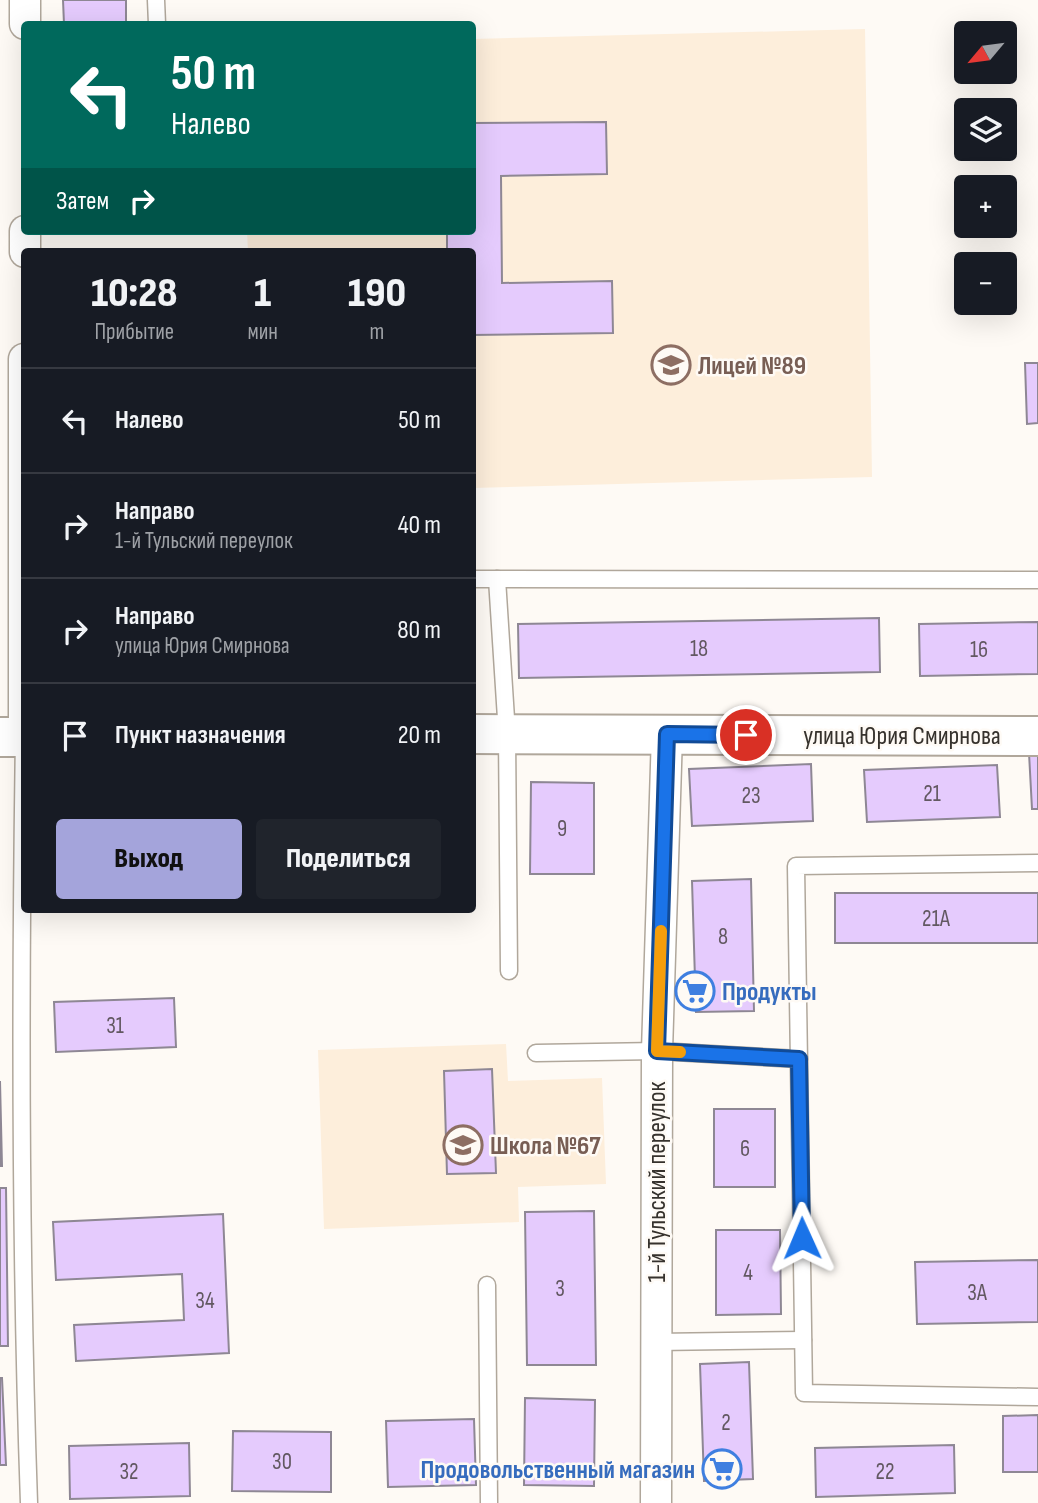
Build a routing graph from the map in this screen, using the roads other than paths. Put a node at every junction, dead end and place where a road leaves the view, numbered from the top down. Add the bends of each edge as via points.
1 (25, 0) edge
2 (156, 0) edge
3 (25, 21) edge
4 (156, 21) edge
5 (476, 579) edge
6 (497, 579) junction
7 (1038, 580) edge
8 (490, 734) edge
9 (667, 734) junction
10 (1038, 736) edge
11 (0, 737) edge
12 (21, 737) edge
13 (1038, 863) edge
14 (23, 913) edge
15 (509, 971) dead end
16 (657, 1051) junction
17 (537, 1053) dead end
18 (799, 1059) junction
19 (487, 1284) dead end
20 (803, 1340) junction
21 (656, 1342) junction
22 (1038, 1397) edge
23 (29, 1503) edge
24 (489, 1503) edge
25 (656, 1503) edge

1 - 3 street
2 - 4 lane
5 - 6 lane
6 - 7 lane
6 - 8 lane
8 - 9 street, улица Юрия Смирнова
8 - 15 lane
9 - 10 street, улица Юрия Смирнова
9 - 16 street, 1-й Тульский переулок
11 - 12 street
13 - 18 lane via 796,866
14 - 23 lane
16 - 17 lane
16 - 18 lane
16 - 21 street, 1-й Тульский переулок
18 - 20 lane
19 - 24 lane
20 - 21 lane
20 - 22 lane via 804,1393
21 - 25 street, 1-й Тульский переулок

